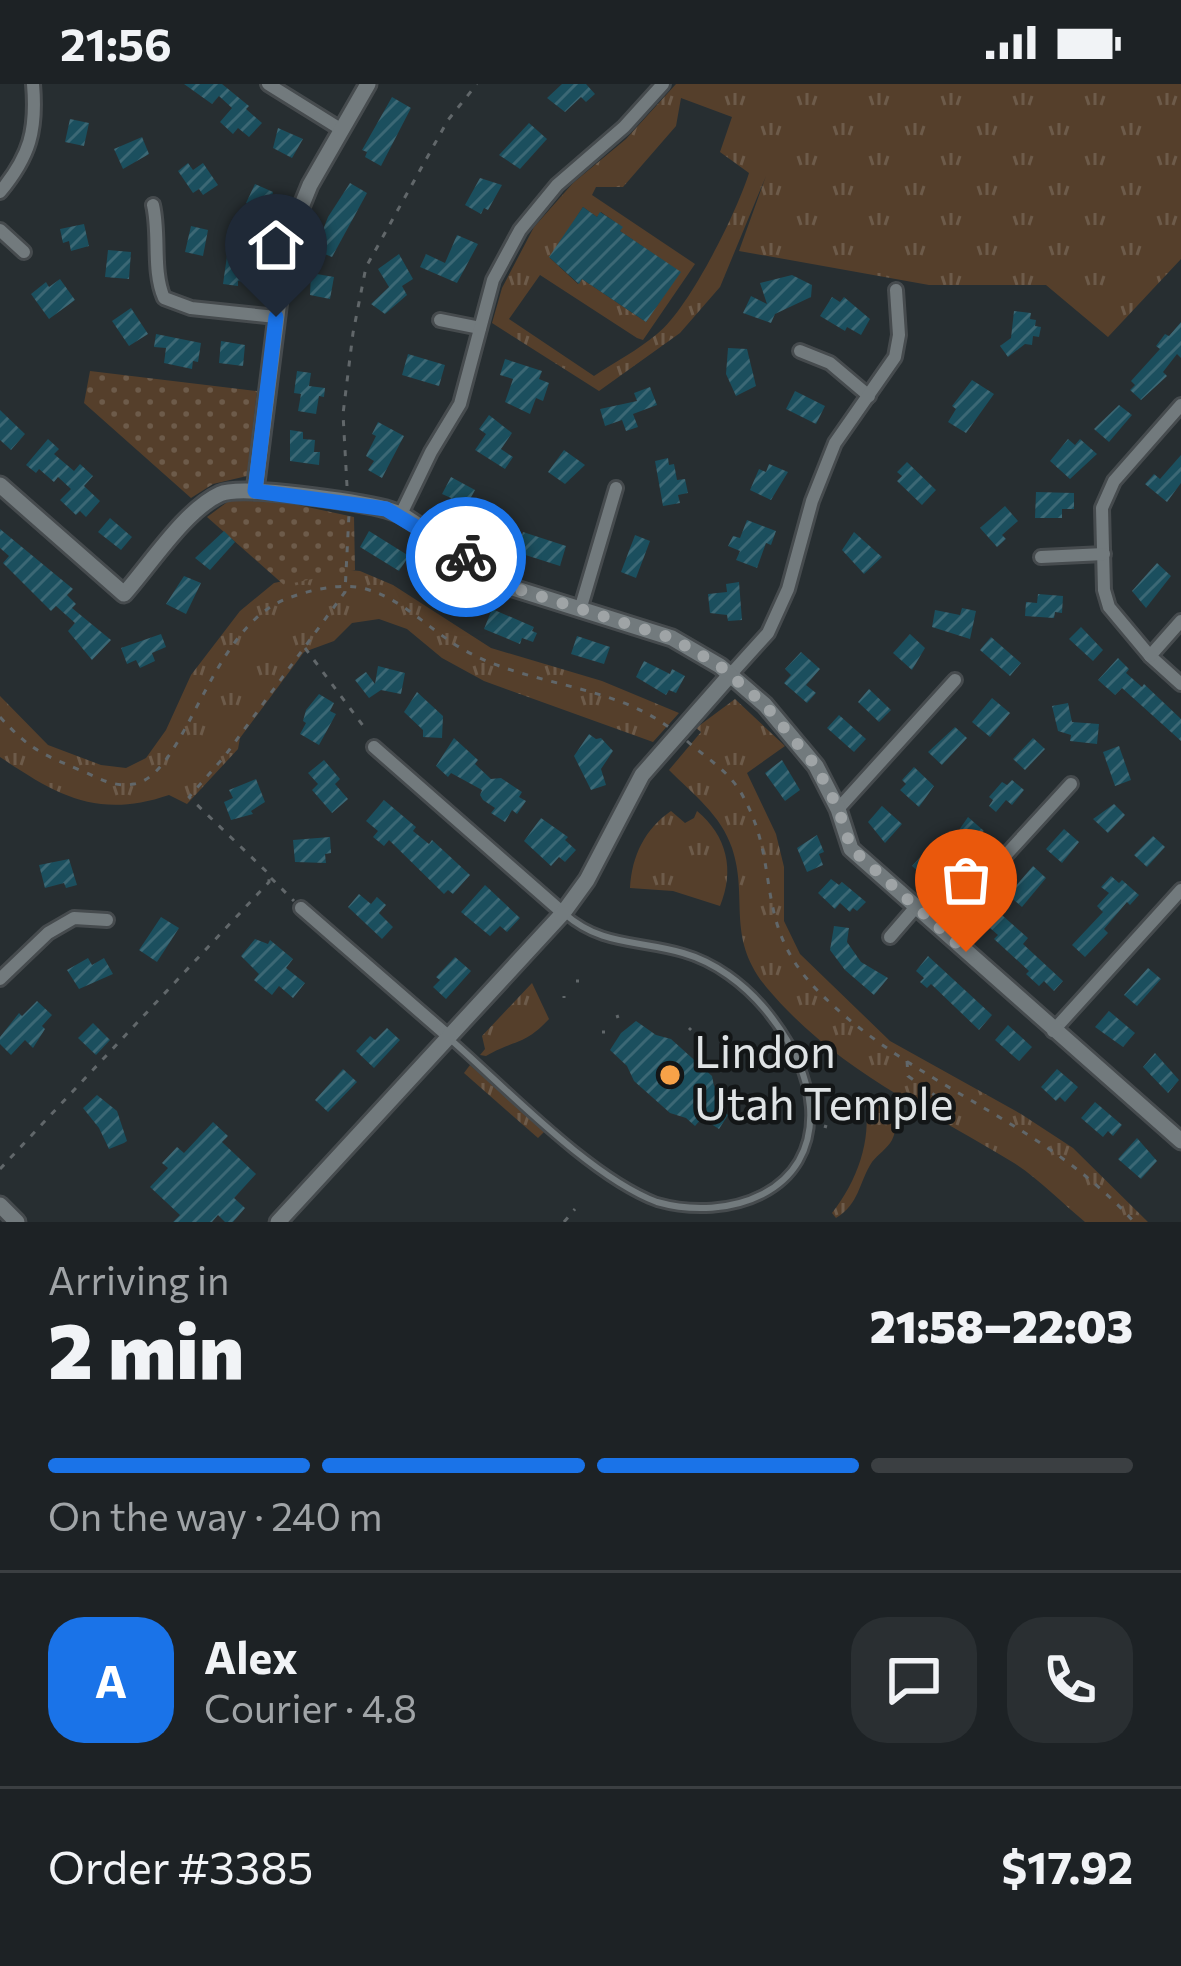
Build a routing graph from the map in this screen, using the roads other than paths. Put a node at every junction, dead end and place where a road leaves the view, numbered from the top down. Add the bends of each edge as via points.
1 (33, 84) edge
2 (268, 84) edge
3 (368, 84) edge
4 (663, 84) edge
5 (342, 130) junction
6 (0, 192) edge
7 (153, 205) dead end
8 (0, 230) edge
9 (24, 252) dead end
10 (896, 290) dead end
11 (276, 317) junction
12 (440, 320) dead end
13 (480, 328) junction
14 (800, 351) dead end
15 (869, 396) junction
16 (1181, 405) edge
17 (0, 485) edge
18 (616, 488) dead end
19 (255, 491) junction
20 (400, 514) junction
21 (1104, 554) junction
22 (1041, 557) dead end
23 (580, 610) junction
24 (1181, 621) edge
25 (1150, 656) junction
26 (730, 675) junction
27 (955, 680) dead end
28 (1181, 683) edge
29 (374, 747) dead end
30 (1071, 784) dead end
31 (838, 808) junction
32 (1181, 890) edge
33 (301, 908) road end
34 (915, 908) junction
35 (563, 913) junction
36 (107, 920) dead end
37 (939, 928) junction
38 (890, 937) dead end
39 (0, 979) edge
40 (1053, 1031) junction
41 (448, 1036) junction
42 (1178, 1131) edge
43 (0, 1205) edge
44 (721, 1211) junction
45 (17, 1222) edge
46 (278, 1222) edge
47 (722, 1222) edge

1 - 6 street via 32,145
2 - 5 street
3 - 5 street
4 - 13 street via 528,218 493,280
5 - 11 street via 298,210
7 - 11 street via 164,298
8 - 9 street
10 - 15 street via 895,358
11 - 19 street
12 - 13 street
13 - 20 street via 460,404
14 - 15 street via 830,363
15 - 26 street via 820,475 779,613
16 - 21 street via 1106,494
17 - 19 street via 124,594 198,509 224,491
18 - 23 street
19 - 20 street
20 - 23 street via 505,583
21 - 22 street
21 - 25 street via 1109,607
23 - 26 street via 672,638
24 - 25 street
25 - 28 street
26 - 31 street via 796,738
26 - 35 street via 642,775
27 - 31 street
29 - 35 street
30 - 37 street
31 - 34 street via 851,848
32 - 40 street
33 - 41 street
34 - 37 street
34 - 38 street
35 - 41 street
35 - 44 lane via 601,938 683,953 718,969 756,999 790,1045 809,1100 805,1148 769,1195
36 - 39 street via 74,918
37 - 40 street
40 - 42 street
41 - 44 lane via 623,1186 676,1208
41 - 46 street
43 - 45 street
44 - 47 lane

